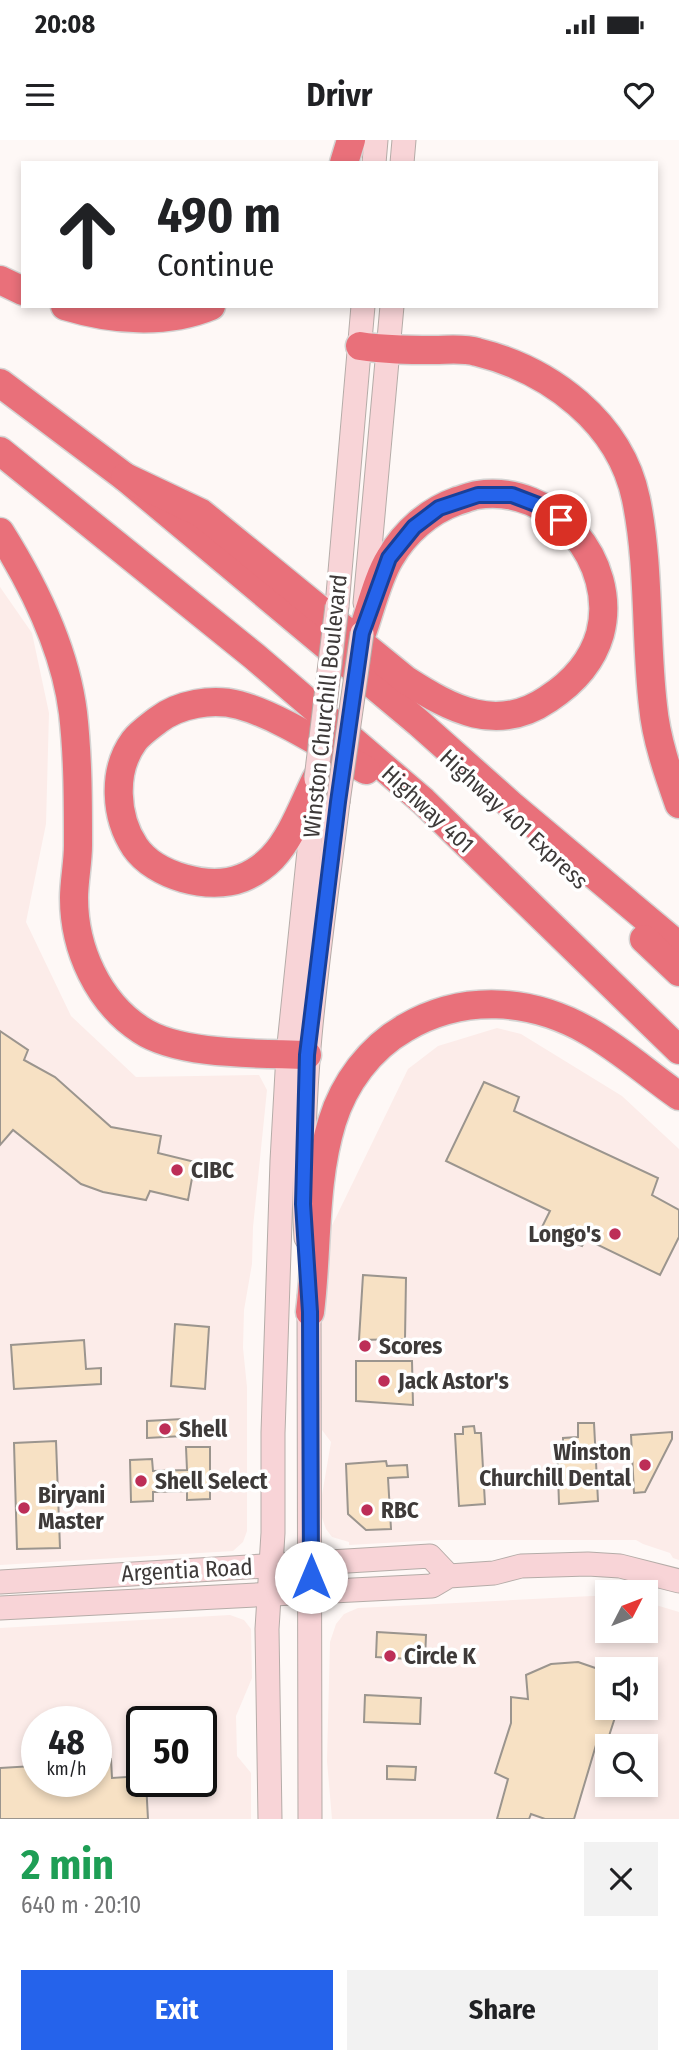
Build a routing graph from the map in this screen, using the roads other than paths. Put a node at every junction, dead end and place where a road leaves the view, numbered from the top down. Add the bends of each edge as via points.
1 (351, 140) edge
2 (376, 140) edge
3 (404, 140) edge
4 (345, 161) edge
5 (374, 161) edge
6 (402, 161) edge
7 (0, 280) edge
8 (21, 289) edge
9 (74, 308) edge
10 (203, 308) edge
11 (363, 308) edge
12 (392, 308) edge
13 (360, 346) junction
14 (388, 350) junction
15 (0, 383) edge
16 (0, 451) edge
17 (125, 477) junction
18 (0, 532) edge
19 (362, 633) junction
20 (348, 667) junction
21 (316, 779) junction
22 (423, 801) junction
23 (679, 804) edge
24 (679, 946) edge
25 (679, 972) edge
26 (679, 1050) edge
27 (298, 1054) junction
28 (679, 1096) edge
29 (310, 1312) junction
30 (311, 1563) junction
31 (271, 1565) junction
32 (449, 1576) junction
33 (679, 1581) edge
34 (0, 1582) edge
35 (311, 1592) junction
36 (269, 1595) junction
37 (0, 1608) edge
38 (270, 1819) edge
39 (310, 1819) edge

1 - 4 highway
2 - 5 main road
3 - 6 main road
7 - 8 highway
9 - 10 highway via 112,317 151,318
11 - 13 main road, Winston Churchill Boulevard
12 - 14 main road, Winston Churchill Boulevard
13 - 14 highway
13 - 21 main road, Winston Churchill Boulevard, bridge
14 - 19 main road, Winston Churchill Boulevard
14 - 23 highway via 473,351 514,362 557,385 611,440 636,498 653,710
15 - 17 highway
16 - 22 highway, Highway 401 via 244,647
17 - 19 highway via 201,513 406,680 468,713 516,713 562,690 579,673 599,635 601,589 592,559 575,531 546,508 512,495 478,495 439,508 414,527 389,558
17 - 20 highway
18 - 27 highway via 31,585 64,668 78,779 76,927 93,975 120,1013 141,1031 163,1041
19 - 27 main road, Winston Churchill Boulevard, bridge
20 - 24 highway
20 - 25 highway, Highway 401 Express
21 - 22 highway via 271,860 241,879 219,883 177,875 148,859 136,848 120,810 122,766 135,740 163,716 198,703 237,705 257,712
21 - 27 main road, Winston Churchill Boulevard
22 - 26 highway, Highway 401
27 - 29 main road, Winston Churchill Boulevard
27 - 31 main road, Winston Churchill Boulevard via 276,1312
28 - 29 highway via 589,1031 528,1008 467,1005 410,1025 365,1062 335,1113 322,1162
29 - 30 main road, Winston Churchill Boulevard
30 - 31 main road, Argentia Road
30 - 32 main road, Argentia Road via 430,1556
30 - 35 main road, Winston Churchill Boulevard
31 - 34 main road, Argentia Road
31 - 36 main road, Winston Churchill Boulevard
32 - 33 main road, Argentia Road via 520,1566 588,1564 620,1566
32 - 35 main road, Argentia Road via 432,1586
35 - 36 main road, Argentia Road
35 - 39 main road, Winston Churchill Boulevard
36 - 37 main road, Argentia Road
36 - 38 main road, Winston Churchill Boulevard

